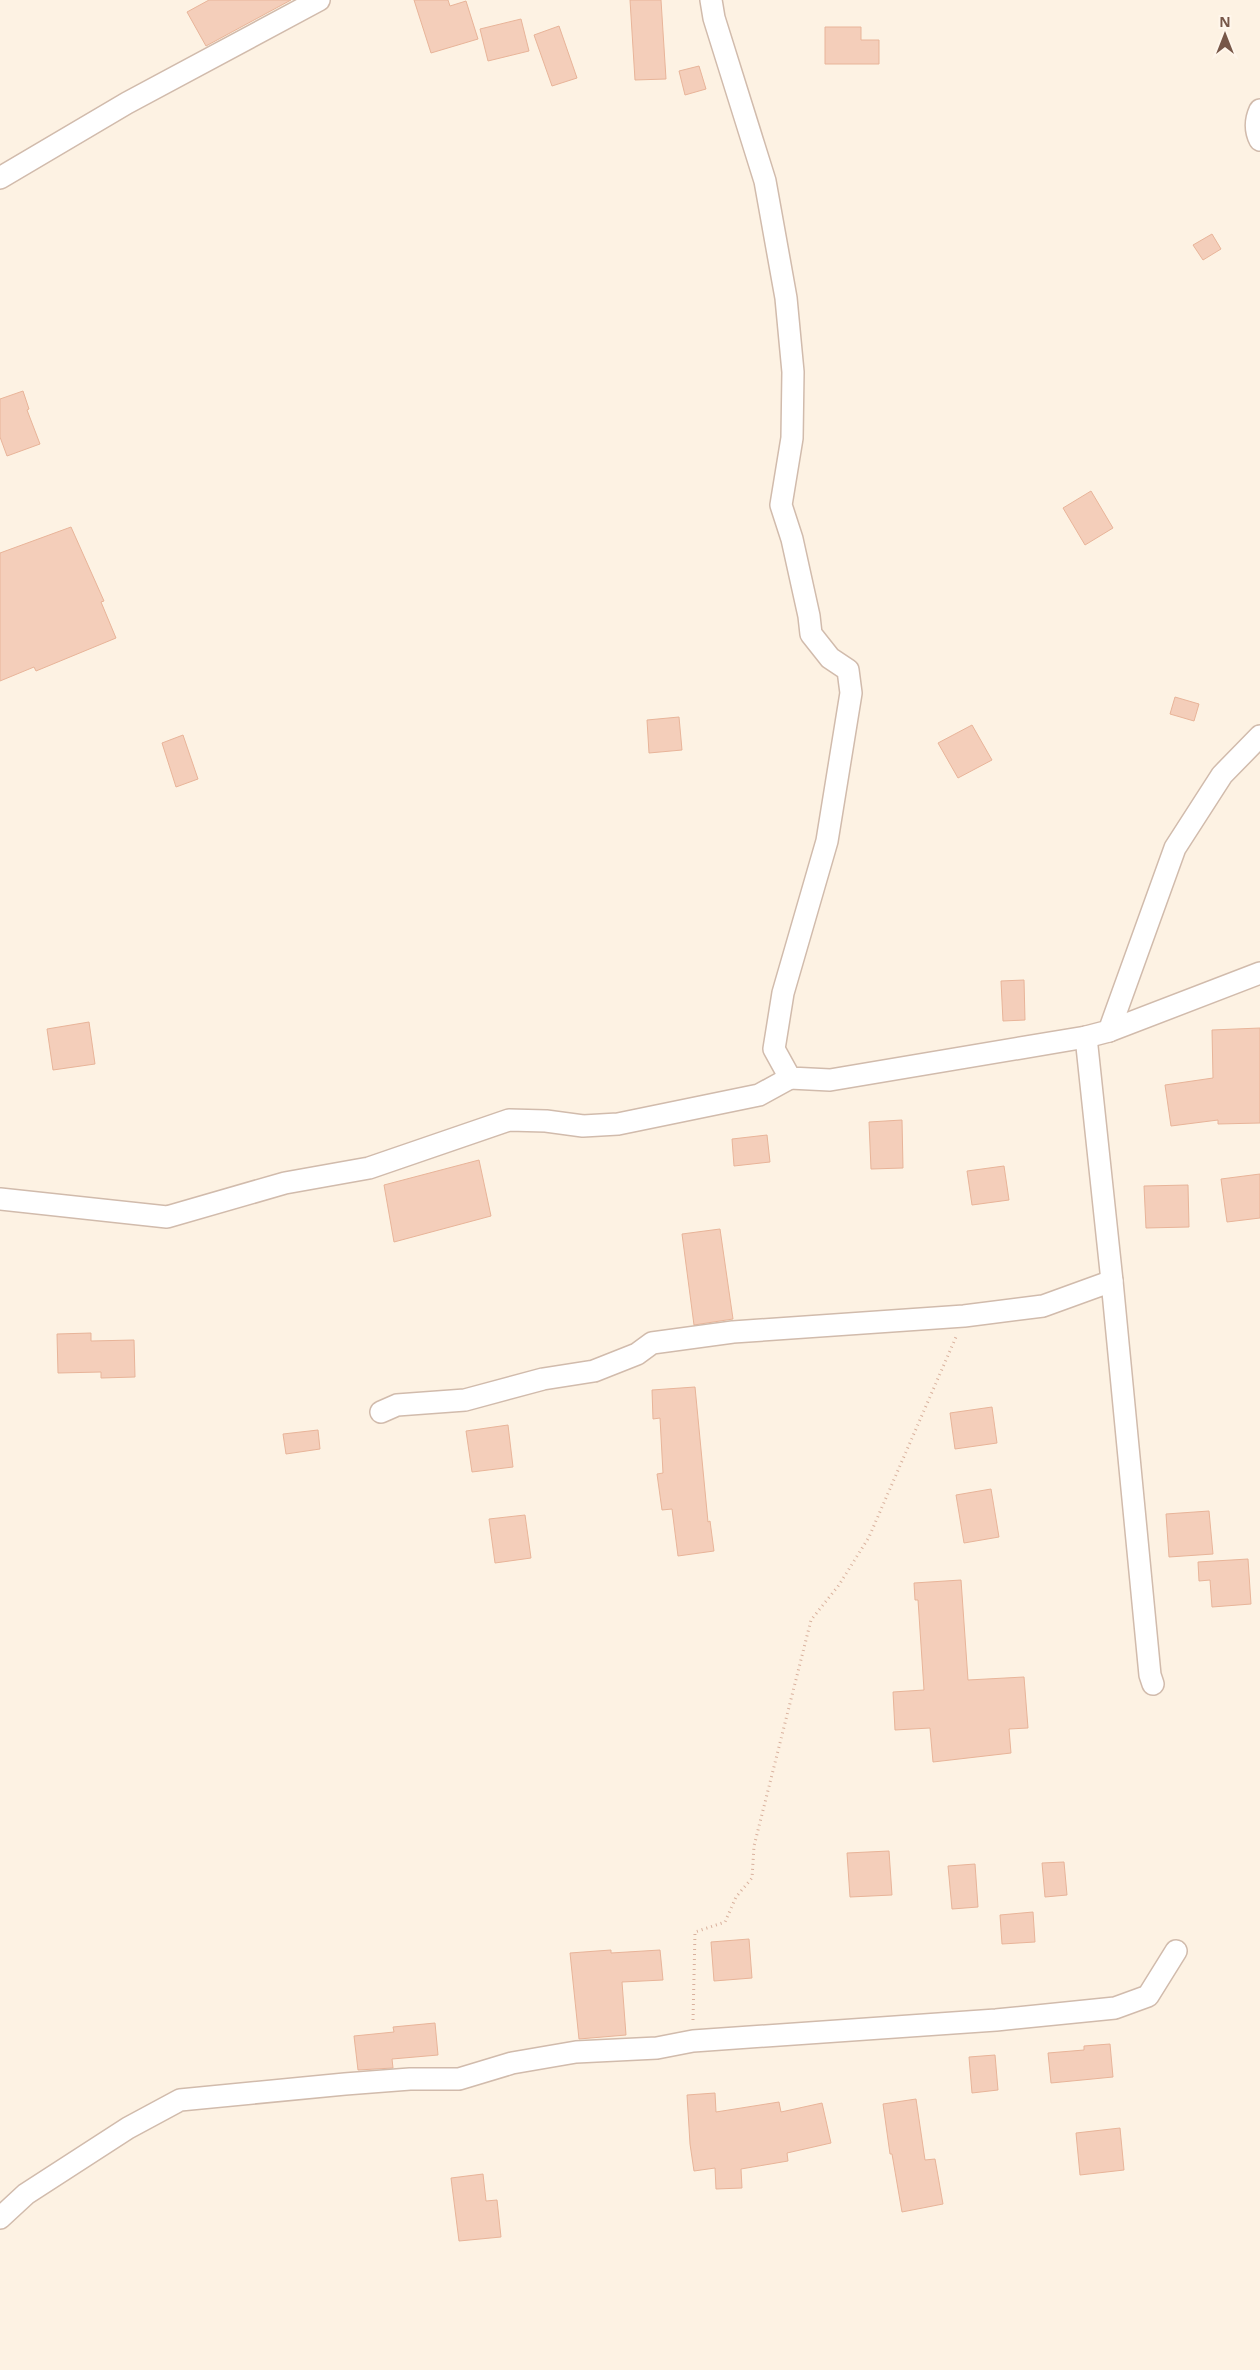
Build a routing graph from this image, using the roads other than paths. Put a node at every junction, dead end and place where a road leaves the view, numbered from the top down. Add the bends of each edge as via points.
1 (320, 0) edge
2 (712, 0) edge
3 (1260, 110) edge
4 (1260, 140) edge
5 (0, 178) edge
6 (1260, 736) edge
7 (1260, 973) edge
8 (1109, 1031) junction
9 (1086, 1037) junction
10 (790, 1078) junction
11 (0, 1199) edge
12 (1112, 1282) junction
13 (381, 1412) dead end
14 (1153, 1684) dead end
15 (1176, 1952) dead end
16 (0, 2218) edge

1 - 5 street via 127,103
2 - 10 street via 714,18 765,181 786,298 793,372 792,429 782,504 811,634 830,658 848,670 852,693 827,841 783,993 777,1030 774,1049
3 - 4 street via 1256,118 1256,132
6 - 8 street via 1222,774 1175,848
7 - 8 street
8 - 9 street
9 - 10 street via 830,1080
9 - 12 street
10 - 11 street via 759,1095 618,1124 584,1126 509,1120 369,1168 285,1183 167,1217
12 - 13 street via 1044,1306 964,1316 733,1332 652,1343 637,1354 594,1371 543,1379 465,1400 398,1405
12 - 14 street
15 - 16 street via 1148,1996 1115,2008 996,2020 692,2041 657,2048 576,2052 512,2063 459,2079 410,2079 180,2100 128,2128 26,2194

